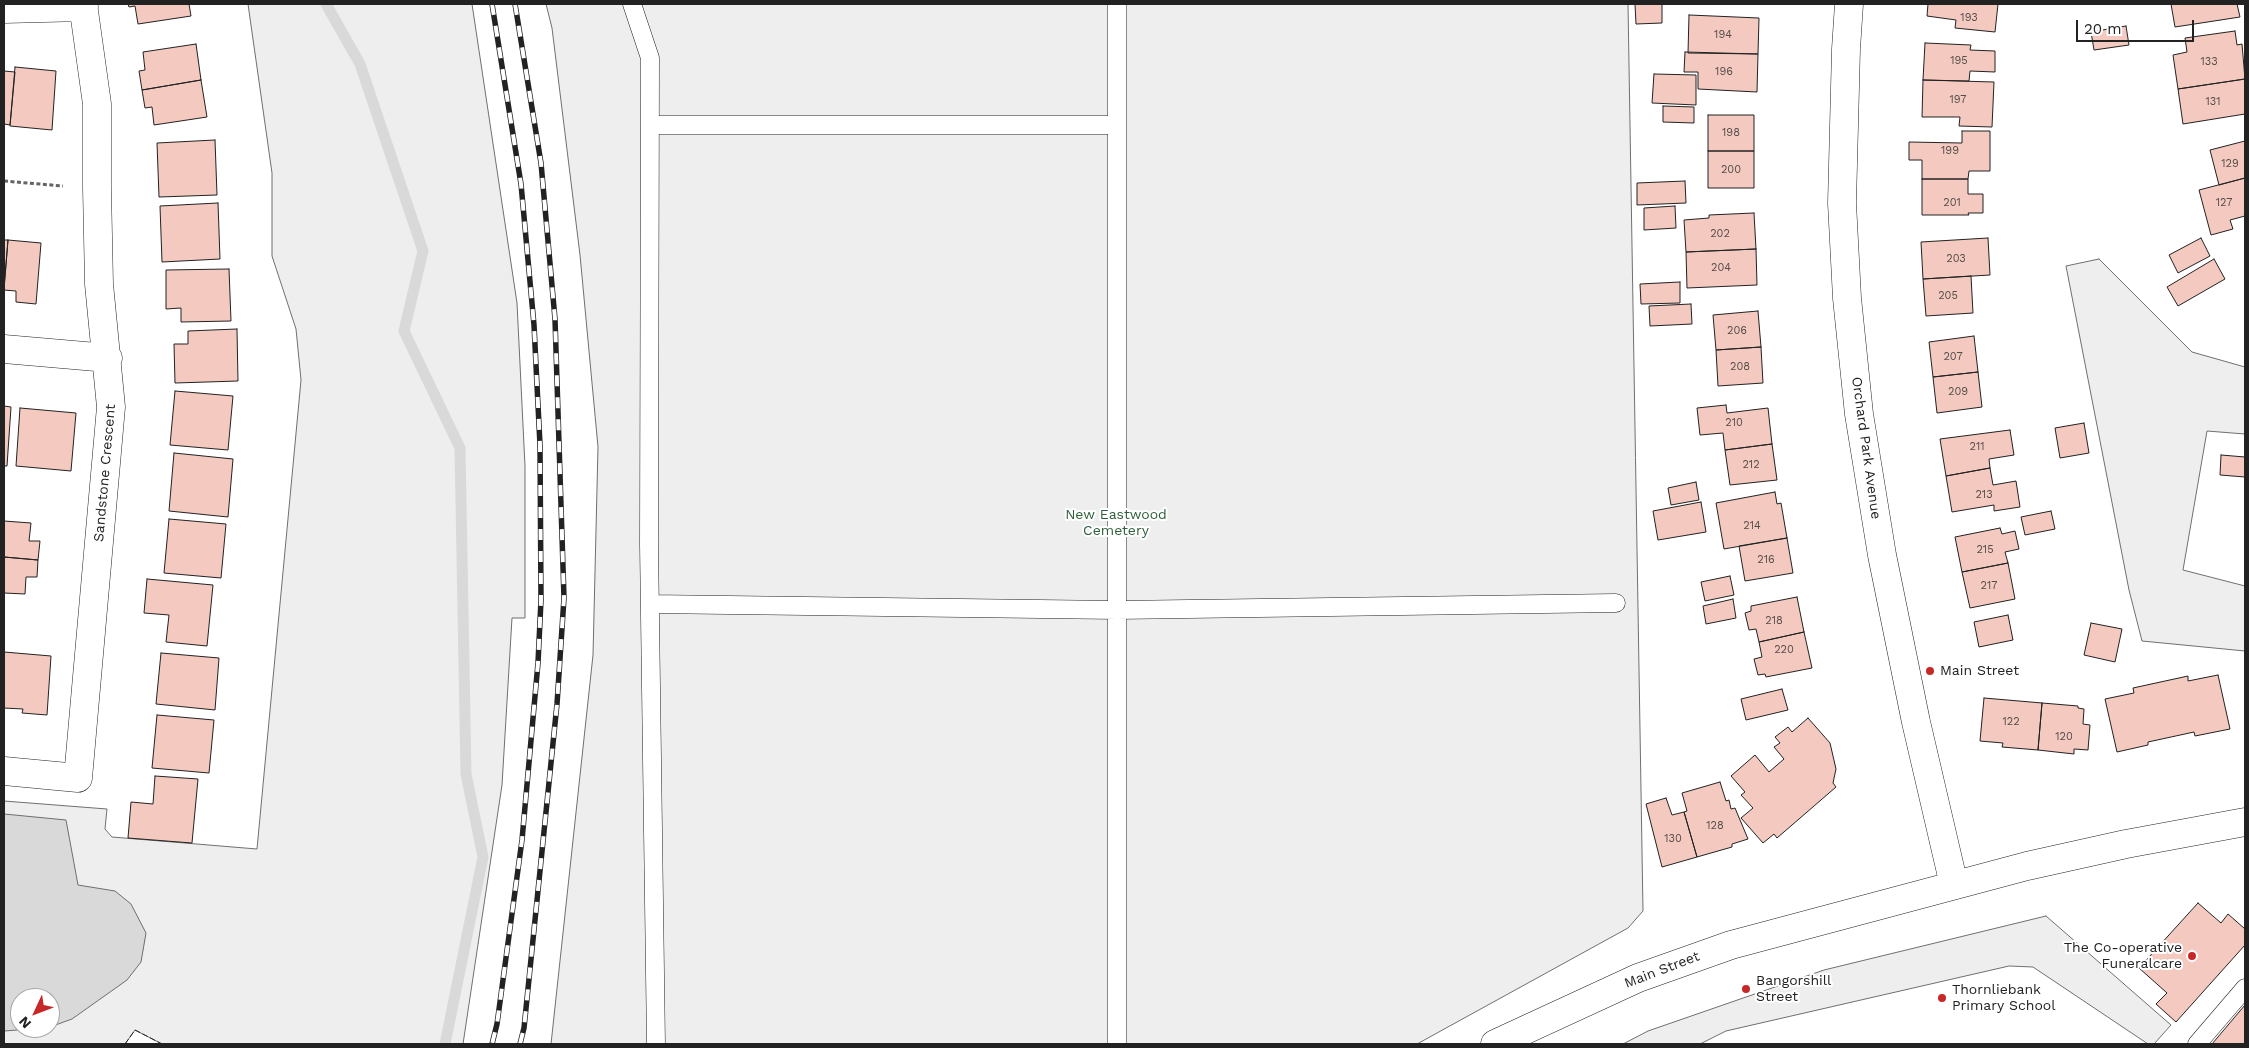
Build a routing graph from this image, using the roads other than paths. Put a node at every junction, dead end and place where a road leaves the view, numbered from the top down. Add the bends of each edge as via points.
1 (632, 4) edge
2 (1117, 4) edge
3 (1849, 4) edge
4 (84, 6) edge
5 (4, 9) edge
6 (650, 125) junction
7 (1117, 125) junction
8 (4, 349) edge
9 (108, 358) junction
10 (1616, 603) dead end
11 (650, 604) junction
12 (1117, 610) junction
13 (4, 771) edge
14 (2245, 822) edge
15 (1954, 885) junction
16 (2245, 988) edge
17 (656, 1044) edge
18 (1117, 1044) edge
19 (1495, 1044) edge
20 (2197, 1044) edge

1 - 6 lane via 650,58
2 - 7 lane
3 - 15 street, Orchard Park Avenue via 1842,203 1847,298 1859,414 1882,556
4 - 5 street
4 - 9 street, Sandstone Crescent via 97,104 99,284
6 - 7 lane
6 - 11 lane
7 - 12 lane
8 - 9 street
9 - 13 street, Sandstone Crescent via 112,407 78,778
10 - 12 lane
11 - 12 lane
11 - 17 lane
12 - 18 lane
14 - 15 street, Main Street via 2126,844
15 - 19 street, Main Street via 1731,945 1664,967
16 - 20 lane

